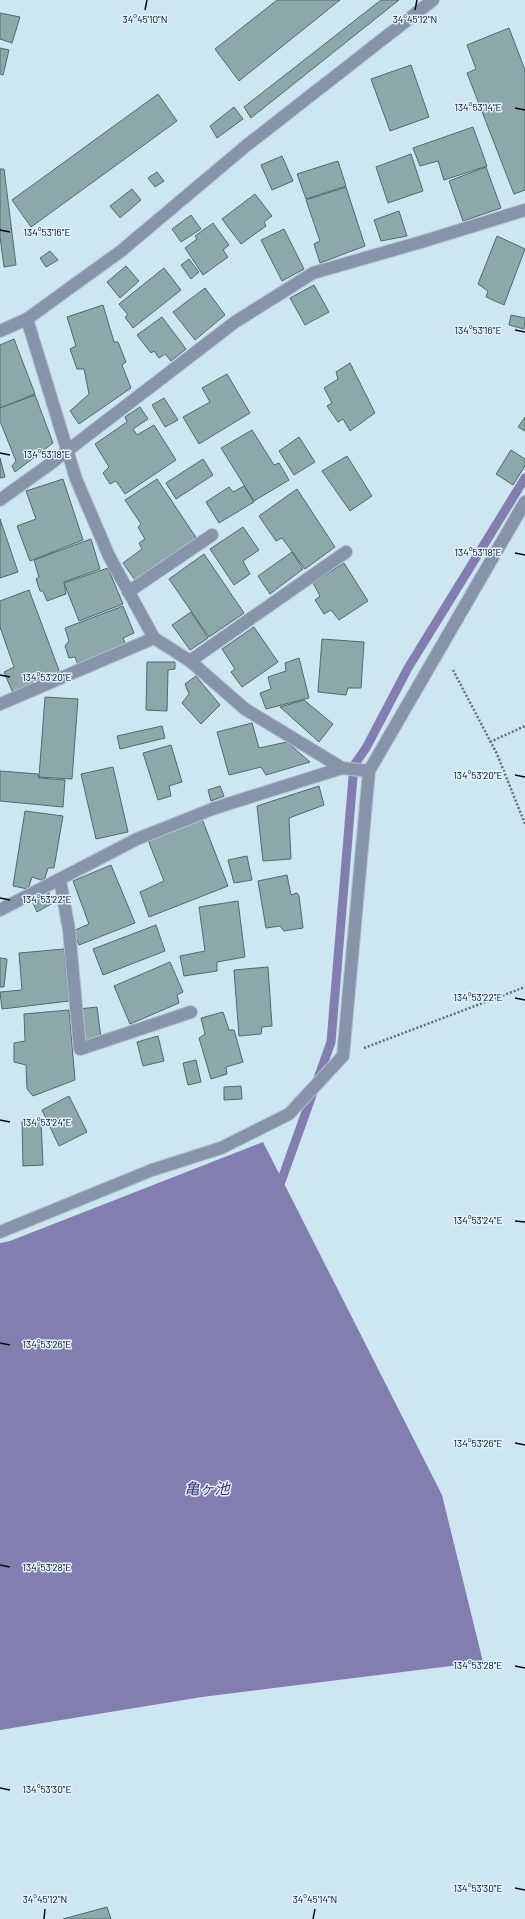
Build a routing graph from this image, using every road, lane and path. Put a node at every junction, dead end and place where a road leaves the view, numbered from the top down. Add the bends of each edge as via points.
1 (433, 0) edge
2 (525, 210) edge
3 (27, 319) junction
4 (0, 331) edge
5 (67, 450) junction
6 (0, 500) edge
7 (525, 502) edge
8 (212, 535) dead end
9 (346, 552) dead end
10 (128, 592) junction
11 (154, 638) junction
12 (441, 648) junction
13 (190, 662) junction
14 (0, 704) edge
15 (525, 726) edge
16 (490, 742) junction
17 (342, 768) junction
18 (369, 771) junction
19 (525, 824) edge
20 (60, 880) junction
21 (0, 910) edge
22 (525, 987) edge
23 (192, 1012) dead end
24 (343, 1056) junction
25 (0, 1232) edge

1 - 3 street via 247,145 121,251
2 - 5 street via 313,273 235,322
3 - 4 street
3 - 5 street
5 - 6 street
5 - 10 street via 76,479 109,556
7 - 12 street
8 - 10 street
9 - 13 street
10 - 11 street
11 - 13 street
11 - 14 street
12 - 16 path
12 - 18 street
13 - 17 street via 245,709
15 - 16 path
16 - 19 path
17 - 18 street
17 - 20 street via 215,808 137,839
18 - 24 street
20 - 21 street
20 - 23 street via 69,930 80,1049
22 - 24 path
24 - 25 street via 289,1114 221,1148 152,1170

